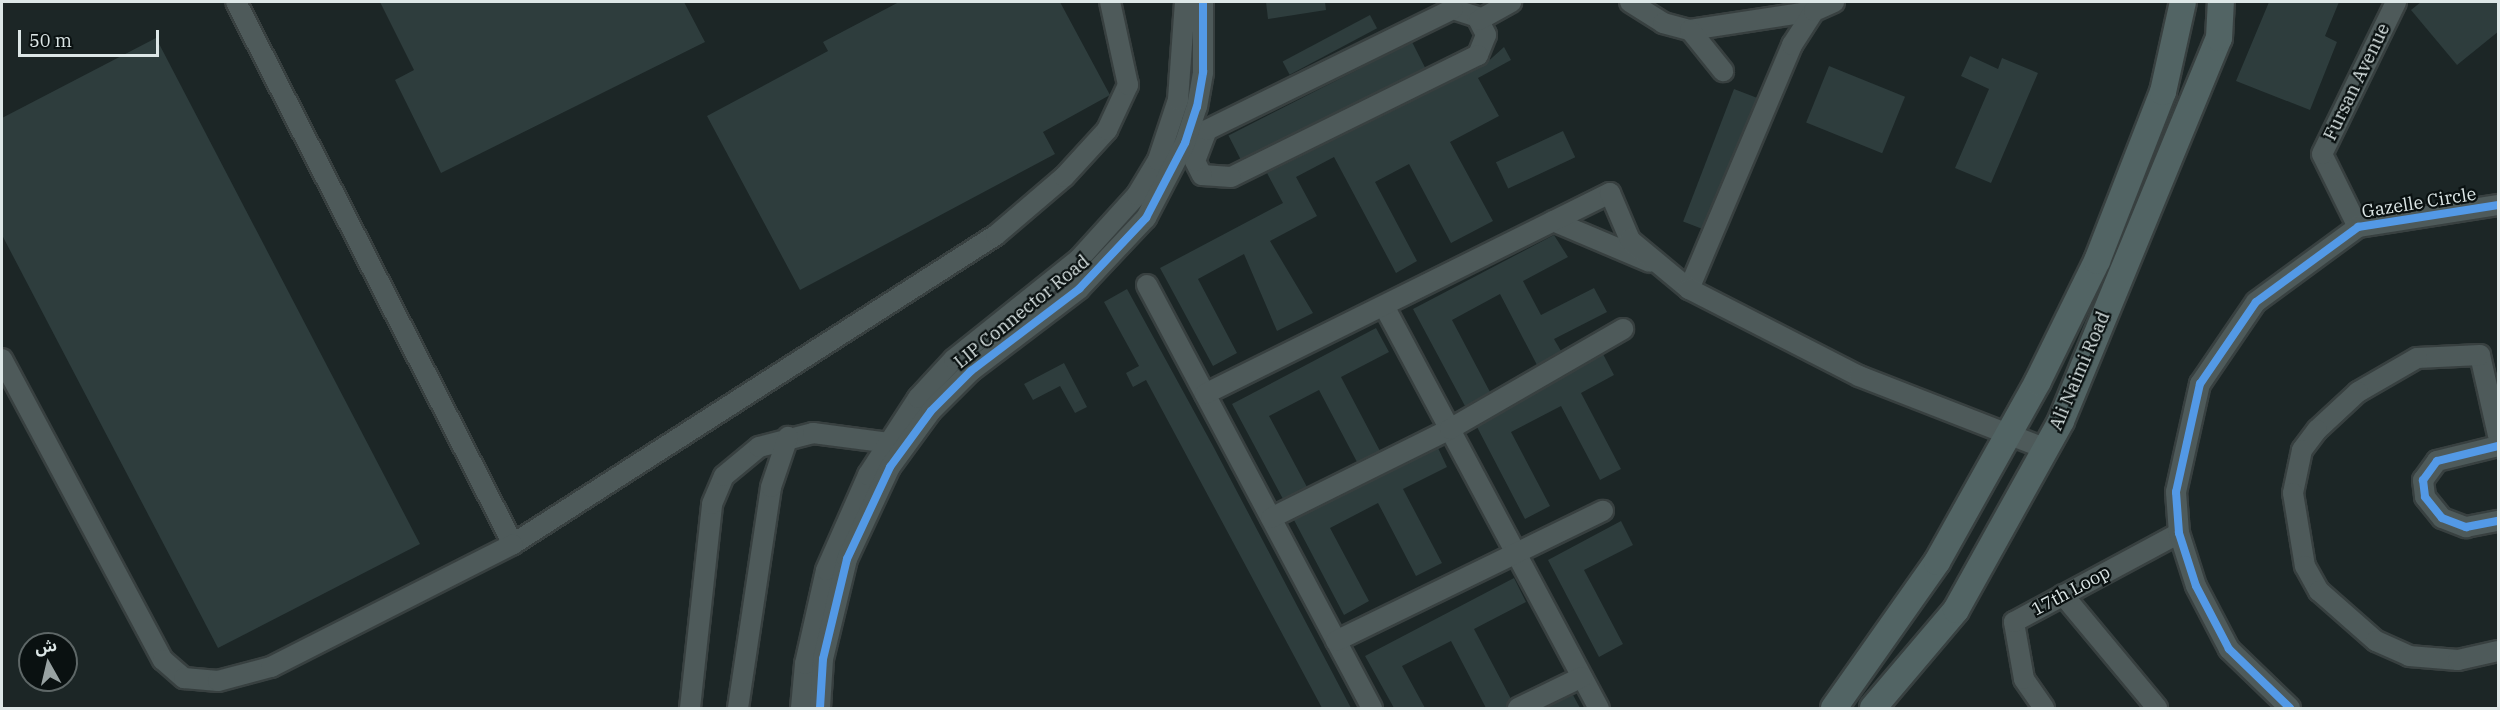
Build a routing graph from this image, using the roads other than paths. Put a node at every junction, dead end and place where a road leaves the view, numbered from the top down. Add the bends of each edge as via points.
1 (236, 2) edge
2 (1110, 2) edge
3 (1185, 2) edge
4 (1203, 2) edge
5 (1511, 2) edge
6 (1630, 2) edge
7 (1834, 2) edge
8 (2183, 2) edge
9 (2222, 2) edge
10 (2396, 2) edge
11 (1814, 11) junction
12 (1479, 20) junction
13 (1690, 30) junction
14 (1723, 71) dead end
15 (1197, 106) junction
16 (1207, 130) junction
17 (2499, 205) edge
18 (1553, 221) junction
19 (2358, 227) junction
20 (1650, 262) junction
21 (1147, 285) dead end
22 (1689, 289) junction
23 (1384, 306) junction
24 (1623, 329) dead end
25 (2, 359) edge
26 (1205, 394) junction
27 (1450, 429) junction
28 (2008, 434) junction
29 (2499, 435) edge
30 (788, 437) junction
31 (896, 444) junction
32 (2499, 446) edge
33 (2046, 448) junction
34 (1603, 511) dead end
35 (1271, 518) junction
36 (2499, 521) edge
37 (2179, 533) junction
38 (513, 544) junction
39 (1515, 552) junction
40 (2063, 595) junction
41 (1336, 641) junction
42 (2499, 651) edge
43 (1582, 677) junction
44 (690, 708) edge
45 (738, 708) edge
46 (801, 708) edge
47 (820, 708) edge
48 (1372, 708) edge
49 (1518, 708) edge
50 (1599, 708) edge
51 (1834, 708) edge
52 (1873, 708) edge
53 (2044, 708) edge
54 (2157, 708) edge
55 (2290, 708) edge

1 - 38 street
2 - 38 street via 1128,85 1107,130 1064,177 996,235
3 - 31 street, LIP Connector Road via 1178,100 1158,160 1137,195 1079,259 954,359
4 - 15 street, LIP Connector Road via 1203,72
5 - 12 street
6 - 13 street via 1664,23
7 - 11 street
8 - 28 main road, Ali Naimi Road via 2163,92 2097,261
9 - 33 main road, Ali Naimi Road via 2219,38
10 - 19 street, Fursan Avenue via 2322,154
11 - 13 street
11 - 22 street via 1792,45
12 - 16 street via 1453,9
12 - 16 street via 1486,35 1478,55 1231,177 1202,175 1195,161
13 - 14 street
15 - 16 street
15 - 31 street, LIP Connector Road via 1165,184 1116,254 971,371
17 - 19 street, Gazelle Circle
18 - 20 street
18 - 20 street via 1610,193 1630,240
18 - 23 street
19 - 37 street, Gazelle Circle via 2256,302 2200,384 2176,492
20 - 22 street
21 - 26 street
22 - 28 street via 1859,376
23 - 26 street
23 - 27 street
24 - 27 street
25 - 38 street via 163,660 184,678 218,681 271,667
26 - 35 street
27 - 35 street
27 - 39 street
28 - 33 street
28 - 51 main road, Ali Naimi Road via 1937,562
29 - 42 street via 2480,355 2417,358 2358,392 2318,430 2302,450 2293,494 2305,566 2319,591 2376,641 2409,656 2458,660
30 - 31 street via 813,433
30 - 44 street via 759,447 738,462 712,504
30 - 45 street via 771,487
31 - 46 street, LIP Connector Road via 843,523 826,570 805,664
31 - 47 street, LIP Connector Road via 847,559 823,659
32 - 36 street via 2437,461 2422,480 2425,497 2442,518 2466,527
33 - 52 main road, Ali Naimi Road via 1956,610
34 - 39 street
35 - 41 street
37 - 40 street, 17th Loop
37 - 55 street, Gazelle Circle via 2196,586 2229,650
39 - 41 street
39 - 43 street
40 - 53 street, 17th Loop via 2014,622 2024,679
40 - 54 street
41 - 48 street
43 - 49 street
43 - 50 street

